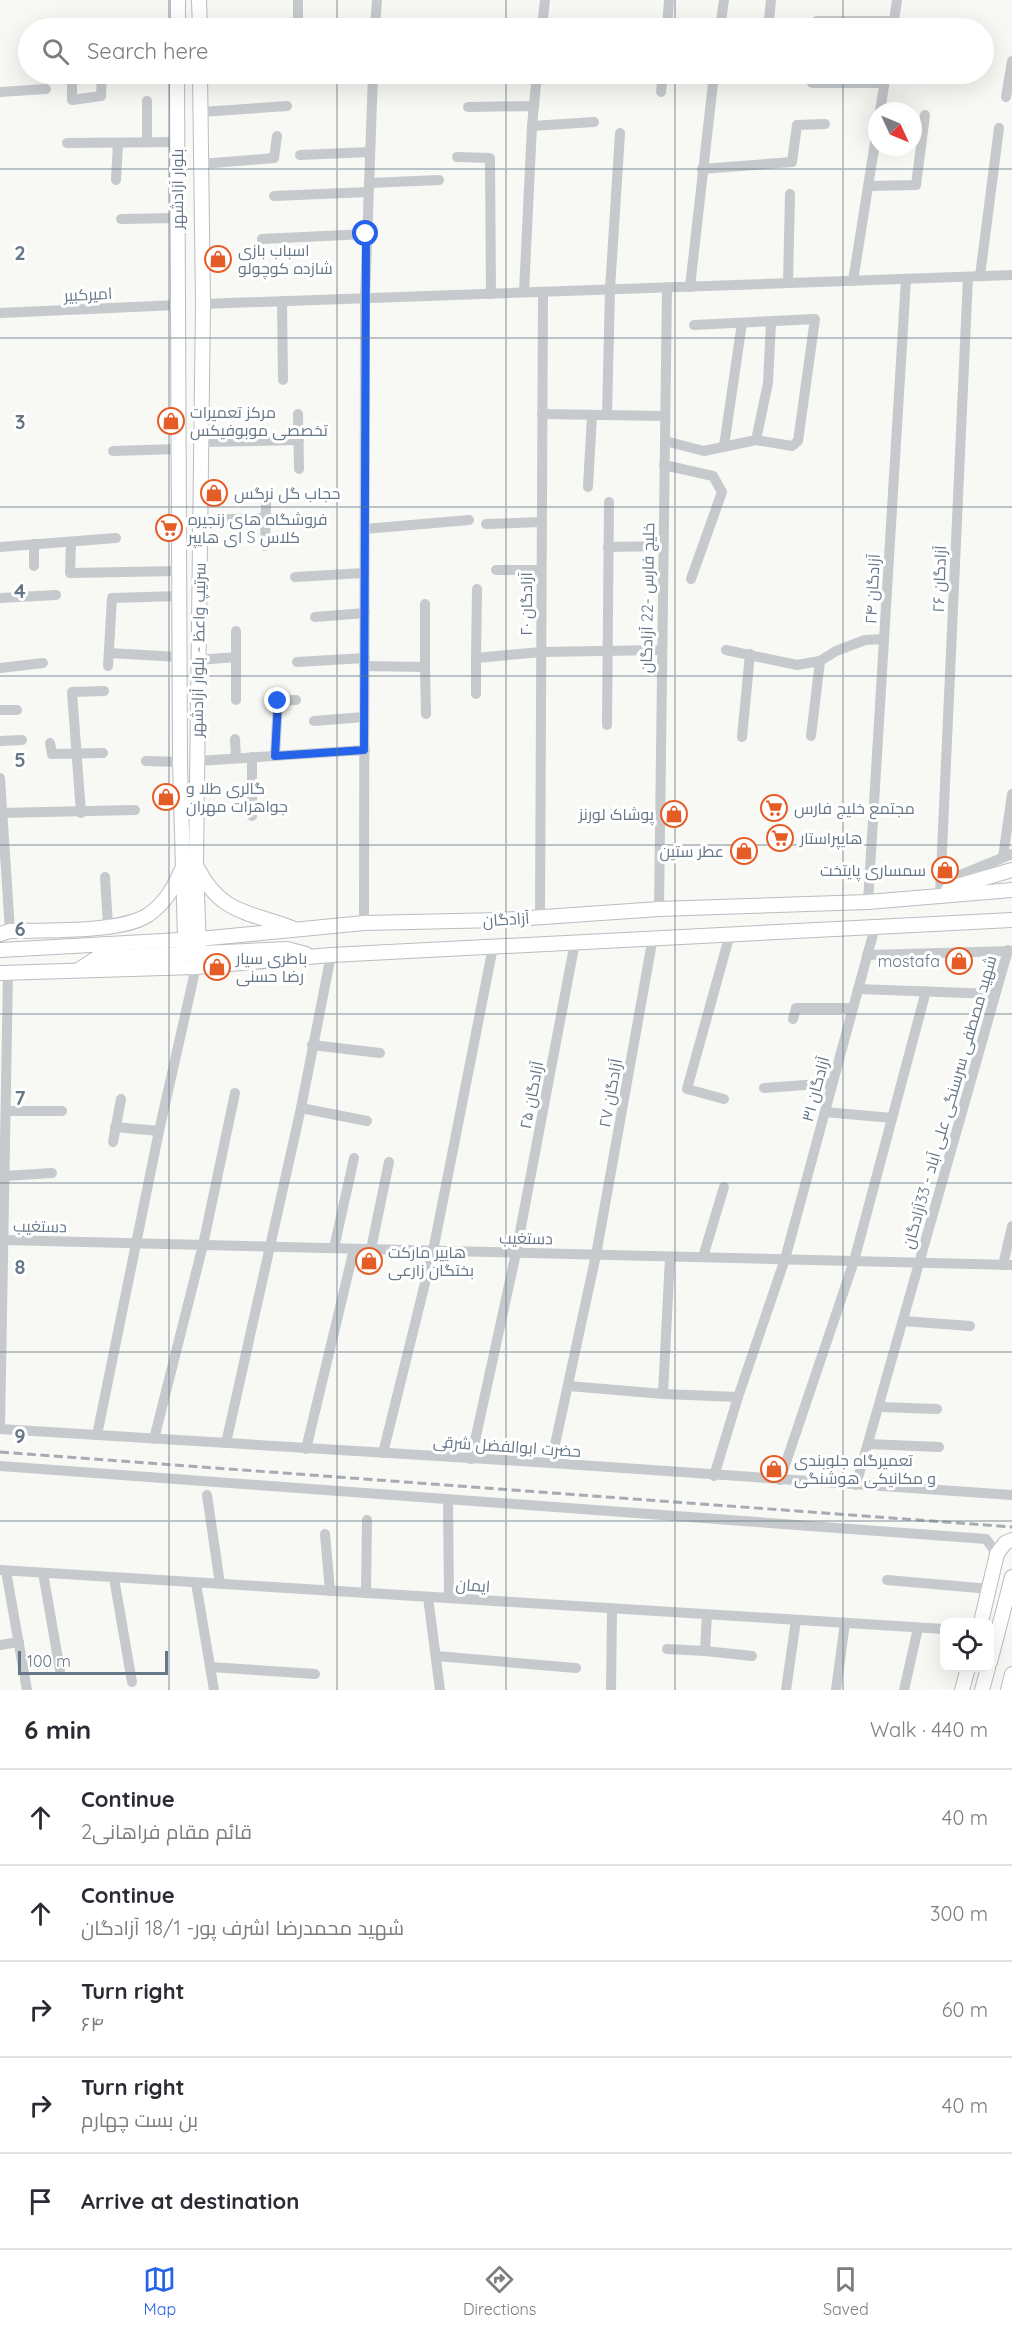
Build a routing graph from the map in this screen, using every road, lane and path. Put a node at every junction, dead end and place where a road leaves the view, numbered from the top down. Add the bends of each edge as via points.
1 (178, 0) edge
2 (200, 0) edge
3 (298, 0) edge
4 (376, 0) edge
5 (545, 0) edge
6 (669, 0) edge
7 (724, 0) edge
8 (771, 0) edge
9 (897, 0) edge
10 (178, 18) edge
11 (200, 18) edge
12 (298, 18) edge
13 (375, 18) edge
14 (543, 18) edge
15 (668, 18) edge
16 (721, 18) edge
17 (769, 18) edge
18 (895, 18) edge
19 (1012, 61) edge
20 (72, 84) edge
21 (102, 84) edge
22 (177, 84) edge
23 (200, 84) edge
24 (372, 84) edge
25 (536, 84) edge
26 (662, 84) edge
27 (713, 84) edge
28 (884, 84) edge
29 (46, 89) dead end
30 (662, 92) dead end
31 (0, 93) edge
32 (1006, 97) dead end
33 (147, 101) dead end
34 (881, 102) edge
35 (287, 106) dead end
36 (534, 106) junction
37 (468, 107) dead end
38 (201, 112) junction
39 (925, 115) dead end
40 (594, 122) dead end
41 (825, 124) dead end
42 (532, 126) junction
43 (999, 128) dead end
44 (620, 133) dead end
45 (277, 136) dead end
46 (147, 142) junction
47 (177, 142) junction
48 (67, 143) dead end
49 (118, 143) junction
50 (369, 152) junction
51 (300, 155) dead end
52 (873, 156) edge
53 (457, 157) dead end
54 (201, 164) junction
55 (702, 169) junction
56 (116, 180) dead end
57 (439, 180) dead end
58 (868, 186) junction
59 (368, 187) junction
60 (790, 194) dead end
61 (274, 196) dead end
62 (177, 218) junction
63 (121, 219) dead end
64 (366, 234) junction
65 (262, 239) dead end
66 (1012, 275) edge
67 (980, 276) junction
68 (968, 277) junction
69 (906, 279) junction
70 (853, 281) junction
71 (788, 283) junction
72 (690, 286) junction
73 (667, 287) junction
74 (610, 289) junction
75 (524, 292) junction
76 (543, 292) junction
77 (491, 294) junction
78 (365, 298) junction
79 (282, 301) junction
80 (203, 304) junction
81 (177, 305) junction
82 (0, 313) edge
83 (771, 322) junction
84 (742, 323) junction
85 (694, 325) dead end
86 (283, 380) dead end
87 (298, 414) dead end
88 (542, 414) junction
89 (592, 415) junction
90 (607, 415) junction
91 (665, 416) junction
92 (299, 440) junction
93 (756, 440) junction
94 (665, 441) junction
95 (201, 442) junction
96 (724, 446) junction
97 (178, 449) junction
98 (113, 452) dead end
99 (664, 465) junction
100 (299, 469) dead end
101 (588, 487) dead end
102 (266, 502) dead end
103 (609, 502) dead end
104 (265, 518) junction
105 (200, 520) junction
106 (469, 520) dead end
107 (542, 522) junction
108 (486, 524) dead end
109 (365, 529) junction
110 (117, 538) dead end
111 (70, 542) junction
112 (34, 544) junction
113 (265, 546) dead end
114 (663, 546) junction
115 (0, 547) edge
116 (608, 547) junction
117 (34, 566) dead end
118 (496, 570) dead end
119 (542, 570) junction
120 (179, 571) junction
121 (364, 573) junction
122 (294, 577) dead end
123 (691, 579) dead end
124 (477, 589) dead end
125 (56, 595) dead end
126 (179, 596) junction
127 (0, 598) edge
128 (425, 604) dead end
129 (364, 613) junction
130 (315, 617) dead end
131 (236, 631) dead end
132 (884, 639) junction
133 (661, 650) junction
134 (726, 650) dead end
135 (608, 651) junction
136 (541, 652) junction
137 (109, 653) junction
138 (750, 654) junction
139 (179, 657) junction
140 (236, 657) junction
141 (476, 658) junction
142 (198, 660) junction
143 (820, 661) junction
144 (297, 662) dead end
145 (364, 662) junction
146 (43, 663) dead end
147 (108, 666) dead end
148 (425, 667) junction
149 (0, 668) edge
150 (104, 691) dead end
151 (476, 694) dead end
152 (236, 700) dead end
153 (296, 700) dead end
154 (0, 710) edge
155 (17, 710) dead end
156 (426, 714) dead end
157 (364, 717) junction
158 (314, 720) dead end
159 (608, 724) dead end
160 (811, 736) dead end
161 (742, 737) dead end
162 (235, 739) dead end
163 (22, 740) dead end
164 (0, 741) edge
165 (50, 743) dead end
166 (364, 750) junction
167 (78, 753) junction
168 (103, 753) dead end
169 (275, 756) junction
170 (252, 757) junction
171 (236, 759) junction
172 (146, 761) dead end
173 (197, 761) junction
174 (180, 762) junction
175 (0, 778) edge
176 (1012, 794) edge
177 (135, 810) dead end
178 (1, 813) edge
179 (81, 813) junction
180 (254, 816) dead end
181 (2, 853) edge
182 (1007, 856) edge
183 (196, 864) junction
184 (182, 869) junction
185 (1012, 870) edge
186 (105, 877) dead end
187 (940, 889) junction
188 (1012, 890) edge
189 (868, 902) junction
190 (659, 909) junction
191 (540, 917) junction
192 (1012, 920) edge
193 (963, 921) junction
194 (364, 923) junction
195 (108, 926) junction
196 (1012, 926) edge
197 (875, 927) junction
198 (297, 930) junction
199 (5, 933) edge
200 (730, 934) junction
201 (653, 937) junction
202 (575, 942) junction
203 (192, 946) junction
204 (493, 947) junction
205 (0, 950) edge
206 (1010, 950) edge
207 (331, 955) junction
208 (867, 955) junction
209 (317, 957) junction
210 (196, 967) junction
211 (79, 969) junction
212 (4, 973) edge
213 (858, 989) junction
214 (926, 991) junction
215 (995, 994) junction
216 (853, 1008) junction
217 (793, 1019) dead end
218 (312, 1046) junction
219 (380, 1053) dead end
220 (832, 1083) junction
221 (764, 1088) dead end
222 (235, 1093) dead end
223 (121, 1099) dead end
224 (724, 1099) dead end
225 (301, 1108) junction
226 (6, 1111) junction
227 (62, 1111) dead end
228 (825, 1112) junction
229 (892, 1118) junction
230 (368, 1121) dead end
231 (115, 1127) junction
232 (159, 1131) junction
233 (113, 1142) dead end
234 (354, 1158) dead end
235 (389, 1162) dead end
236 (52, 1173) dead end
237 (5, 1176) junction
238 (724, 1187) dead end
239 (2, 1197) edge
240 (1012, 1226) edge
241 (3, 1240) junction
242 (136, 1244) junction
243 (203, 1245) junction
244 (269, 1247) junction
245 (334, 1248) junction
246 (354, 1249) junction
247 (371, 1249) junction
248 (433, 1251) junction
249 (516, 1253) junction
250 (2, 1254) edge
251 (596, 1255) junction
252 (670, 1257) junction
253 (703, 1257) junction
254 (785, 1259) junction
255 (854, 1261) junction
256 (919, 1263) junction
257 (1007, 1265) edge
258 (1, 1279) edge
259 (903, 1321) junction
260 (970, 1326) dead end
261 (569, 1386) junction
262 (663, 1394) junction
263 (738, 1397) junction
264 (879, 1407) junction
265 (937, 1409) dead end
266 (0, 1429) edge
267 (97, 1435) junction
268 (154, 1439) junction
269 (226, 1443) junction
270 (868, 1444) junction
271 (939, 1447) dead end
272 (306, 1449) junction
273 (383, 1453) junction
274 (471, 1459) junction
275 (551, 1463) junction
276 (0, 1466) edge
277 (714, 1476) junction
278 (780, 1480) junction
279 (856, 1485) junction
280 (207, 1495) dead end
281 (1012, 1495) edge
282 (448, 1499) junction
283 (368, 1520) dead end
284 (325, 1534) dead end
285 (1012, 1540) edge
286 (997, 1554) junction
287 (3, 1571) edge
288 (43, 1573) junction
289 (1012, 1577) edge
290 (114, 1578) junction
291 (887, 1580) dead end
292 (196, 1583) junction
293 (220, 1584) junction
294 (990, 1589) junction
295 (330, 1591) junction
296 (366, 1593) junction
297 (428, 1597) junction
298 (449, 1598) junction
299 (612, 1609) junction
300 (706, 1614) junction
301 (982, 1618) edge
302 (796, 1620) junction
303 (845, 1623) junction
304 (918, 1628) junction
305 (940, 1629) edge
306 (18, 1642) junction
307 (0, 1645) edge
308 (994, 1647) edge
309 (667, 1648) dead end
310 (705, 1651) junction
311 (436, 1656) junction
312 (752, 1656) dead end
313 (210, 1666) junction
314 (576, 1668) dead end
315 (60, 1670) dead end
316 (967, 1672) edge
317 (987, 1672) edge
318 (315, 1674) dead end
319 (1012, 1674) edge
320 (132, 1682) dead end
321 (27, 1690) edge
322 (214, 1690) edge
323 (440, 1690) edge
324 (611, 1690) edge
325 (786, 1690) edge
326 (836, 1690) edge
327 (904, 1690) edge
328 (962, 1690) edge
329 (982, 1690) edge
330 (1008, 1690) edge

1 - 10 main road
2 - 11 main road
3 - 12 street
4 - 13 street
5 - 14 street
6 - 15 street
7 - 16 street
8 - 17 street
9 - 18 street
19 - 32 street
20 - 21 street via 72,100 101,96
22 - 47 main road, بلوار آزادشهر
23 - 38 main road, سرتیپ واعظ - بلوار آزادشهر
24 - 50 street
25 - 36 street
26 - 30 street
27 - 55 street
28 - 34 street
29 - 31 street
33 - 46 street
35 - 38 street
36 - 37 street
36 - 42 street
38 - 54 main road, سرتیپ واعظ - بلوار آزادشهر
39 - 58 street via 916,185
40 - 42 street
41 - 55 street via 797,125 792,162
42 - 75 street
43 - 67 street
44 - 74 street
45 - 54 street via 274,158
46 - 47 street
46 - 49 street
47 - 62 main road, بلوار آزادشهر
48 - 49 street
49 - 56 street
50 - 51 street
50 - 59 street
52 - 58 street
53 - 77 street via 490,158
54 - 80 main road, سرتیپ واعظ - بلوار آزادشهر
55 - 72 street
57 - 59 street
58 - 70 street
59 - 61 street
59 - 64 street
60 - 71 street
62 - 63 street
62 - 81 main road, بلوار آزادشهر
64 - 65 street
64 - 78 street
66 - 67 street
67 - 68 street
68 - 69 street
68 - 187 street, ۲۶ آزادگان
69 - 70 street
69 - 132 street, ۲۴ آزادگان
70 - 71 street
71 - 72 street
72 - 73 street
73 - 74 street
73 - 91 street, خلیج فارس -22 آزادگان
74 - 76 street
74 - 90 street
75 - 76 street
75 - 77 street
76 - 88 street, ۲۰ آزادگان
77 - 78 street
78 - 79 street
78 - 109 street
79 - 80 street
79 - 86 street
80 - 95 main road, سرتیپ واعظ - بلوار آزادشهر
81 - 82 street, امیرکبیر
81 - 97 main road, سرتیپ واعظ - بلوار آزادشهر
83 - 84 street
83 - 93 street via 768,382
83 - 93 street via 815,319 798,441 792,446
84 - 85 street
84 - 96 street
87 - 92 street
88 - 89 street
88 - 107 street, ۲۰ آزادگان
89 - 90 street
89 - 101 street
90 - 91 street
91 - 94 street, خلیج فارس -22 آزادگان
92 - 95 street
92 - 100 street
93 - 96 street
94 - 96 street via 704,451
94 - 99 street, خلیج فارس -22 آزادگان
95 - 105 main road, سرتیپ واعظ - بلوار آزادشهر
97 - 98 street
97 - 120 main road, سرتیپ واعظ - بلوار آزادشهر
99 - 114 street, خلیج فارس -22 آزادگان
99 - 123 street via 713,476 722,492
102 - 104 street
103 - 116 street
104 - 105 street
104 - 113 street
105 - 142 main road, سرتیپ واعظ - بلوار آزادشهر
106 - 109 street
107 - 108 street
107 - 119 street, ۲۰ آزادگان
109 - 121 street
110 - 111 street
111 - 112 street
111 - 120 street via 70,573
112 - 115 street
112 - 117 street
114 - 116 street
114 - 133 street, خلیج فارس -22 آزادگان
116 - 135 street
118 - 119 street
119 - 136 street, ۲۰ آزادگان
120 - 126 main road, سرتیپ واعظ - بلوار آزادشهر
121 - 122 street
121 - 129 street
124 - 141 street
125 - 127 street
126 - 137 street via 112,598
126 - 139 main road, سرتیپ واعظ - بلوار آزادشهر
128 - 148 street
129 - 130 street
129 - 145 street
131 - 140 street
132 - 143 street via 865,639
132 - 189 street, ۲۴ آزادگان
133 - 135 street
133 - 190 street, خلیج فارس -22 آزادگان
134 - 138 street
135 - 136 street
135 - 159 street
136 - 141 street
136 - 191 street, ۲۰ آزادگان
137 - 139 street
137 - 147 street
138 - 143 street via 797,665
138 - 161 street
139 - 174 main road, سرتیپ واعظ - بلوار آزادشهر
140 - 142 street
140 - 152 street
141 - 151 street
142 - 173 main road, سرتیپ واعظ - بلوار آزادشهر
143 - 160 street
144 - 145 street
145 - 148 street
145 - 157 street
146 - 149 street
148 - 156 street
150 - 167 street via 72,692
153 - 169 street via 278,701
154 - 155 street
157 - 158 street
157 - 166 street
162 - 171 street
163 - 164 street
165 - 167 street via 52,754
166 - 169 street
166 - 194 street
167 - 168 street
167 - 179 street
169 - 170 street
170 - 171 street
170 - 180 street
171 - 173 street
172 - 174 street
173 - 183 main road, سرتیپ واعظ - بلوار آزادشهر
174 - 184 main road, سرتیپ واعظ - بلوار آزادشهر
175 - 178 street
176 - 182 street
177 - 179 street
178 - 179 street
178 - 181 street
181 - 199 street
182 - 187 street
183 - 198 main road via 204,881 230,907
183 - 203 main road, سرتیپ واعظ - بلوار آزادشهر
184 - 195 main road via 171,894 147,915 134,922
184 - 203 main road, سرتیپ واعظ - بلوار آزادشهر
185 - 187 main road
186 - 195 street
187 - 188 main road, آزادگان
187 - 189 main road, آزادگان
189 - 190 main road, آزادگان
190 - 191 main road, آزادگان
191 - 194 main road, آزادگان
192 - 193 main road, آزادگان
193 - 196 main road
193 - 197 main road, آزادگان
194 - 198 main road, آزادگان
195 - 199 main road
197 - 200 main road, آزادگان
197 - 208 street, ۳۱ آزادگان
198 - 203 main road, آزادگان
200 - 201 main road, آزادگان
200 - 224 street via 687,1089
201 - 202 main road, آزادگان
201 - 251 street, ۲۷ آزادگان
202 - 204 main road, آزادگان
202 - 249 street, ۲۵ آزادگان
203 - 205 main road, آزادگان
203 - 209 main road via 287,949
203 - 211 main road via 97,958
204 - 207 main road, آزادگان
204 - 248 street
206 - 208 street
206 - 215 street, شهید مصطفی سرسنگی علی آباد - 33آزادگان
207 - 209 main road, آزادگان
207 - 218 street
208 - 213 street, ۳۱ آزادگان
209 - 210 main road, آزادگان
210 - 211 main road, آزادگان
210 - 232 street
211 - 212 main road, آزادگان
212 - 226 street
213 - 214 street
213 - 216 street, ۳۱ آزادگان
214 - 215 street
214 - 229 street
215 - 256 street, شهید مصطفی سرسنگی علی آباد - 33آزادگان
216 - 217 street via 796,1008
216 - 220 street, ۳۱ آزادگان
218 - 219 street
218 - 225 street
220 - 221 street
220 - 228 street, ۳۱ آزادگان
222 - 243 street
223 - 231 street
225 - 230 street
225 - 244 street
226 - 227 street
226 - 237 street
228 - 229 street
228 - 254 street, ۳۱ آزادگان
229 - 255 street
231 - 232 street
231 - 233 street
232 - 242 street
234 - 245 street
235 - 247 street
236 - 237 street
237 - 239 street
238 - 253 street
239 - 241 street
240 - 257 street
241 - 242 street, دستغیب
241 - 250 street
242 - 243 street, دستغیب
242 - 267 street
243 - 244 street, دستغیب
243 - 268 street
244 - 245 street, دستغیب
244 - 269 street
245 - 246 street, دستغیب
246 - 247 street, دستغیب
246 - 272 street
247 - 248 street, دستغیب
248 - 249 street, دستغیب
248 - 273 street
249 - 251 street, دستغیب
249 - 274 street, ۲۵ آزادگان
250 - 258 street
251 - 252 street, دستغیب
251 - 261 street, ۲۷ آزادگان
252 - 253 street, دستغیب
252 - 262 street
253 - 254 street, دستغیب
254 - 255 street, دستغیب
254 - 263 street, ۳۱ آزادگان
255 - 256 street, دستغیب
255 - 278 street
256 - 257 street, دستغیب
256 - 259 street, شهید مصطفی سرسنگی علی آباد - 33آزادگان
258 - 266 street
259 - 260 street
259 - 264 street, شهید مصطفی سرسنگی علی آباد - 33آزادگان
261 - 262 street
261 - 275 street, ۲۷ آزادگان
262 - 263 street
263 - 277 street, ۳۱ آزادگان
264 - 265 street
264 - 270 street, شهید مصطفی سرسنگی علی آباد - 33آزادگان
266 - 267 street, حضرت ابوالفضل شرقی
267 - 268 street, حضرت ابوالفضل شرقی
268 - 269 street, حضرت ابوالفضل شرقی
269 - 272 street, حضرت ابوالفضل شرقی
270 - 271 street
270 - 279 street, شهید مصطفی سرسنگی علی آباد - 33آزادگان
272 - 273 street, حضرت ابوالفضل شرقی
273 - 274 street, حضرت ابوالفضل شرقی
274 - 275 street, حضرت ابوالفضل شرقی
275 - 277 street, حضرت ابوالفضل شرقی
276 - 282 street
277 - 278 street, حضرت ابوالفضل شرقی
278 - 279 street, حضرت ابوالفضل شرقی
279 - 281 street, حضرت ابوالفضل شرقی
280 - 293 street
282 - 286 street via 986,1539
282 - 298 street
283 - 296 street
284 - 295 street
285 - 286 main road
286 - 294 main road
287 - 288 street, ایمان
287 - 306 street
288 - 290 street, ایمان
288 - 315 street
289 - 308 main road
290 - 292 street, ایمان
290 - 320 street
291 - 294 street
292 - 293 street, ایمان
292 - 313 street
293 - 295 street, ایمان
294 - 301 main road
295 - 296 street, ایمان
296 - 297 street, ایمان
297 - 298 street, ایمان
297 - 311 street
298 - 299 street, ایمان
299 - 300 street, ایمان
299 - 324 street
300 - 302 street, ایمان
300 - 310 street
302 - 303 street, ایمان
302 - 325 street
303 - 304 street, ایمان
303 - 326 street
304 - 305 street, ایمان
304 - 327 street
306 - 307 street
306 - 321 street
309 - 310 street
310 - 312 street
311 - 314 street
311 - 323 street
313 - 318 street
313 - 322 street
316 - 328 main road
317 - 329 main road
319 - 330 main road

